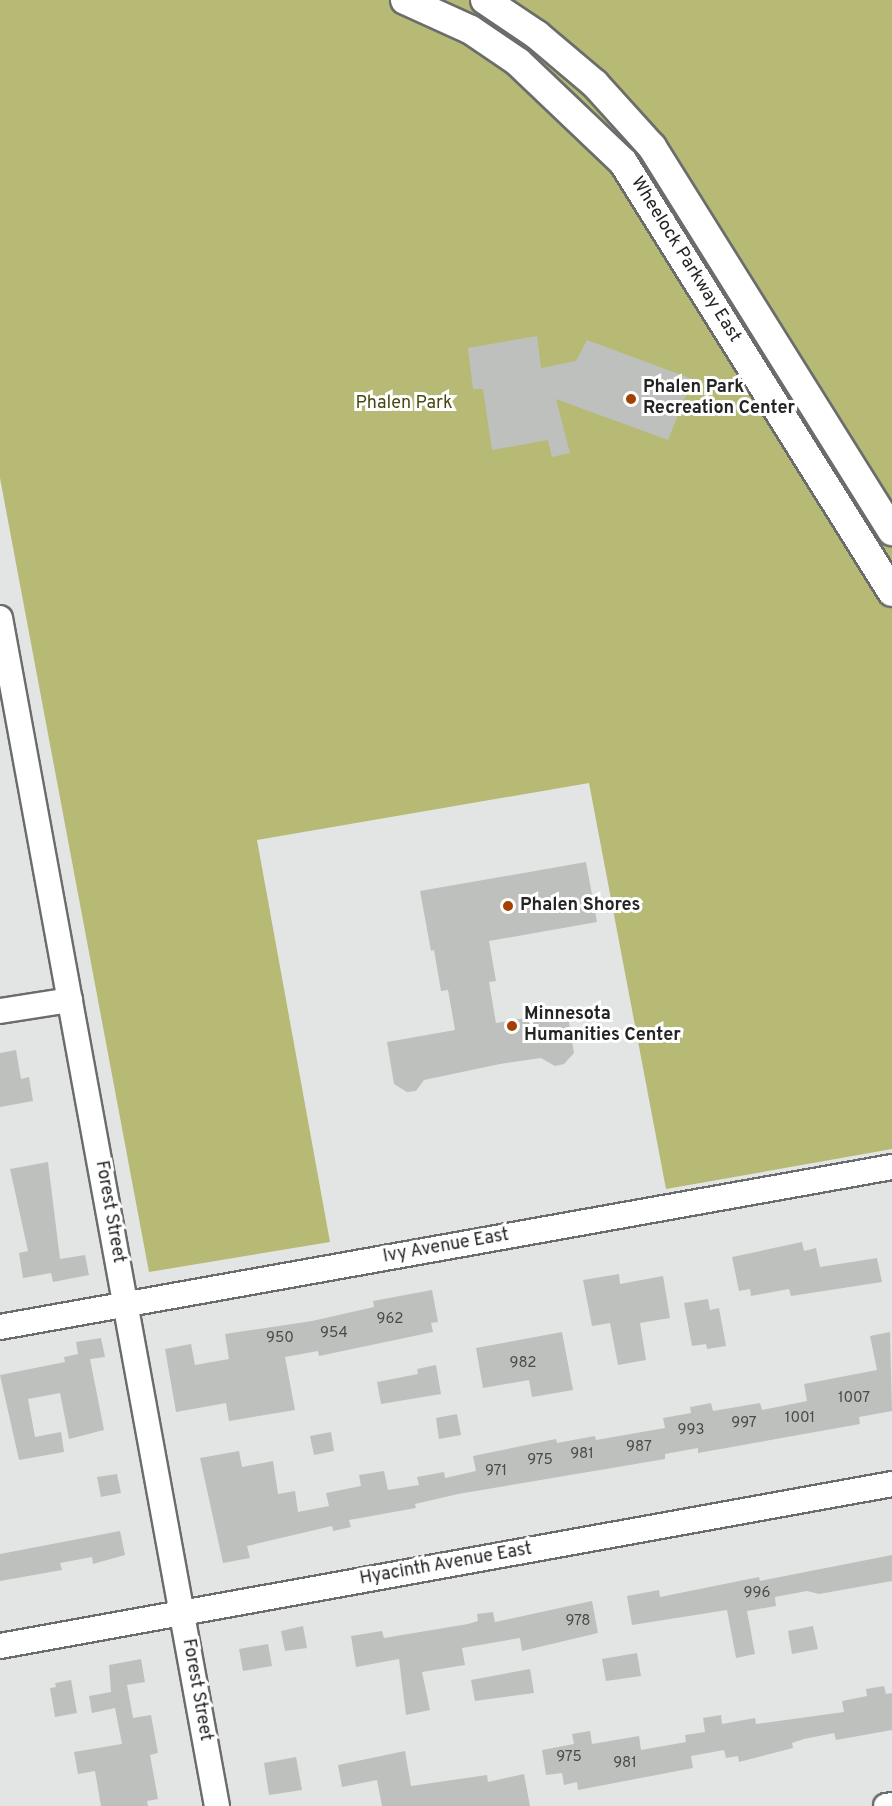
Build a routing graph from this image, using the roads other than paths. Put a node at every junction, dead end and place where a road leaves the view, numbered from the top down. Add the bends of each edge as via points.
1 (405, 0) edge
2 (485, 0) edge
3 (886, 521) edge
4 (892, 592) edge
5 (0, 618) edge
6 (7, 695) edge
7 (70, 1000) junction
8 (0, 1011) edge
9 (892, 1167) edge
10 (125, 1305) junction
11 (0, 1327) edge
12 (892, 1484) edge
13 (182, 1612) junction
14 (0, 1646) edge
15 (892, 1805) edge
16 (217, 1806) edge
17 (886, 1806) edge

1 - 4 street, Wheelock Parkway East via 471,30 518,62 623,162
2 - 3 street, Wheelock Parkway East via 537,34 595,84 652,147
5 - 6 street, Forest Street
6 - 7 street, Forest Street
7 - 8 street
7 - 10 street, Forest Street
9 - 10 street, Ivy Avenue East
10 - 11 street, Ivy Avenue East
10 - 13 street, Forest Street
12 - 13 street, Hyacinth Avenue East
13 - 14 street, Hyacinth Avenue East
13 - 16 street, Forest Street
15 - 17 street

